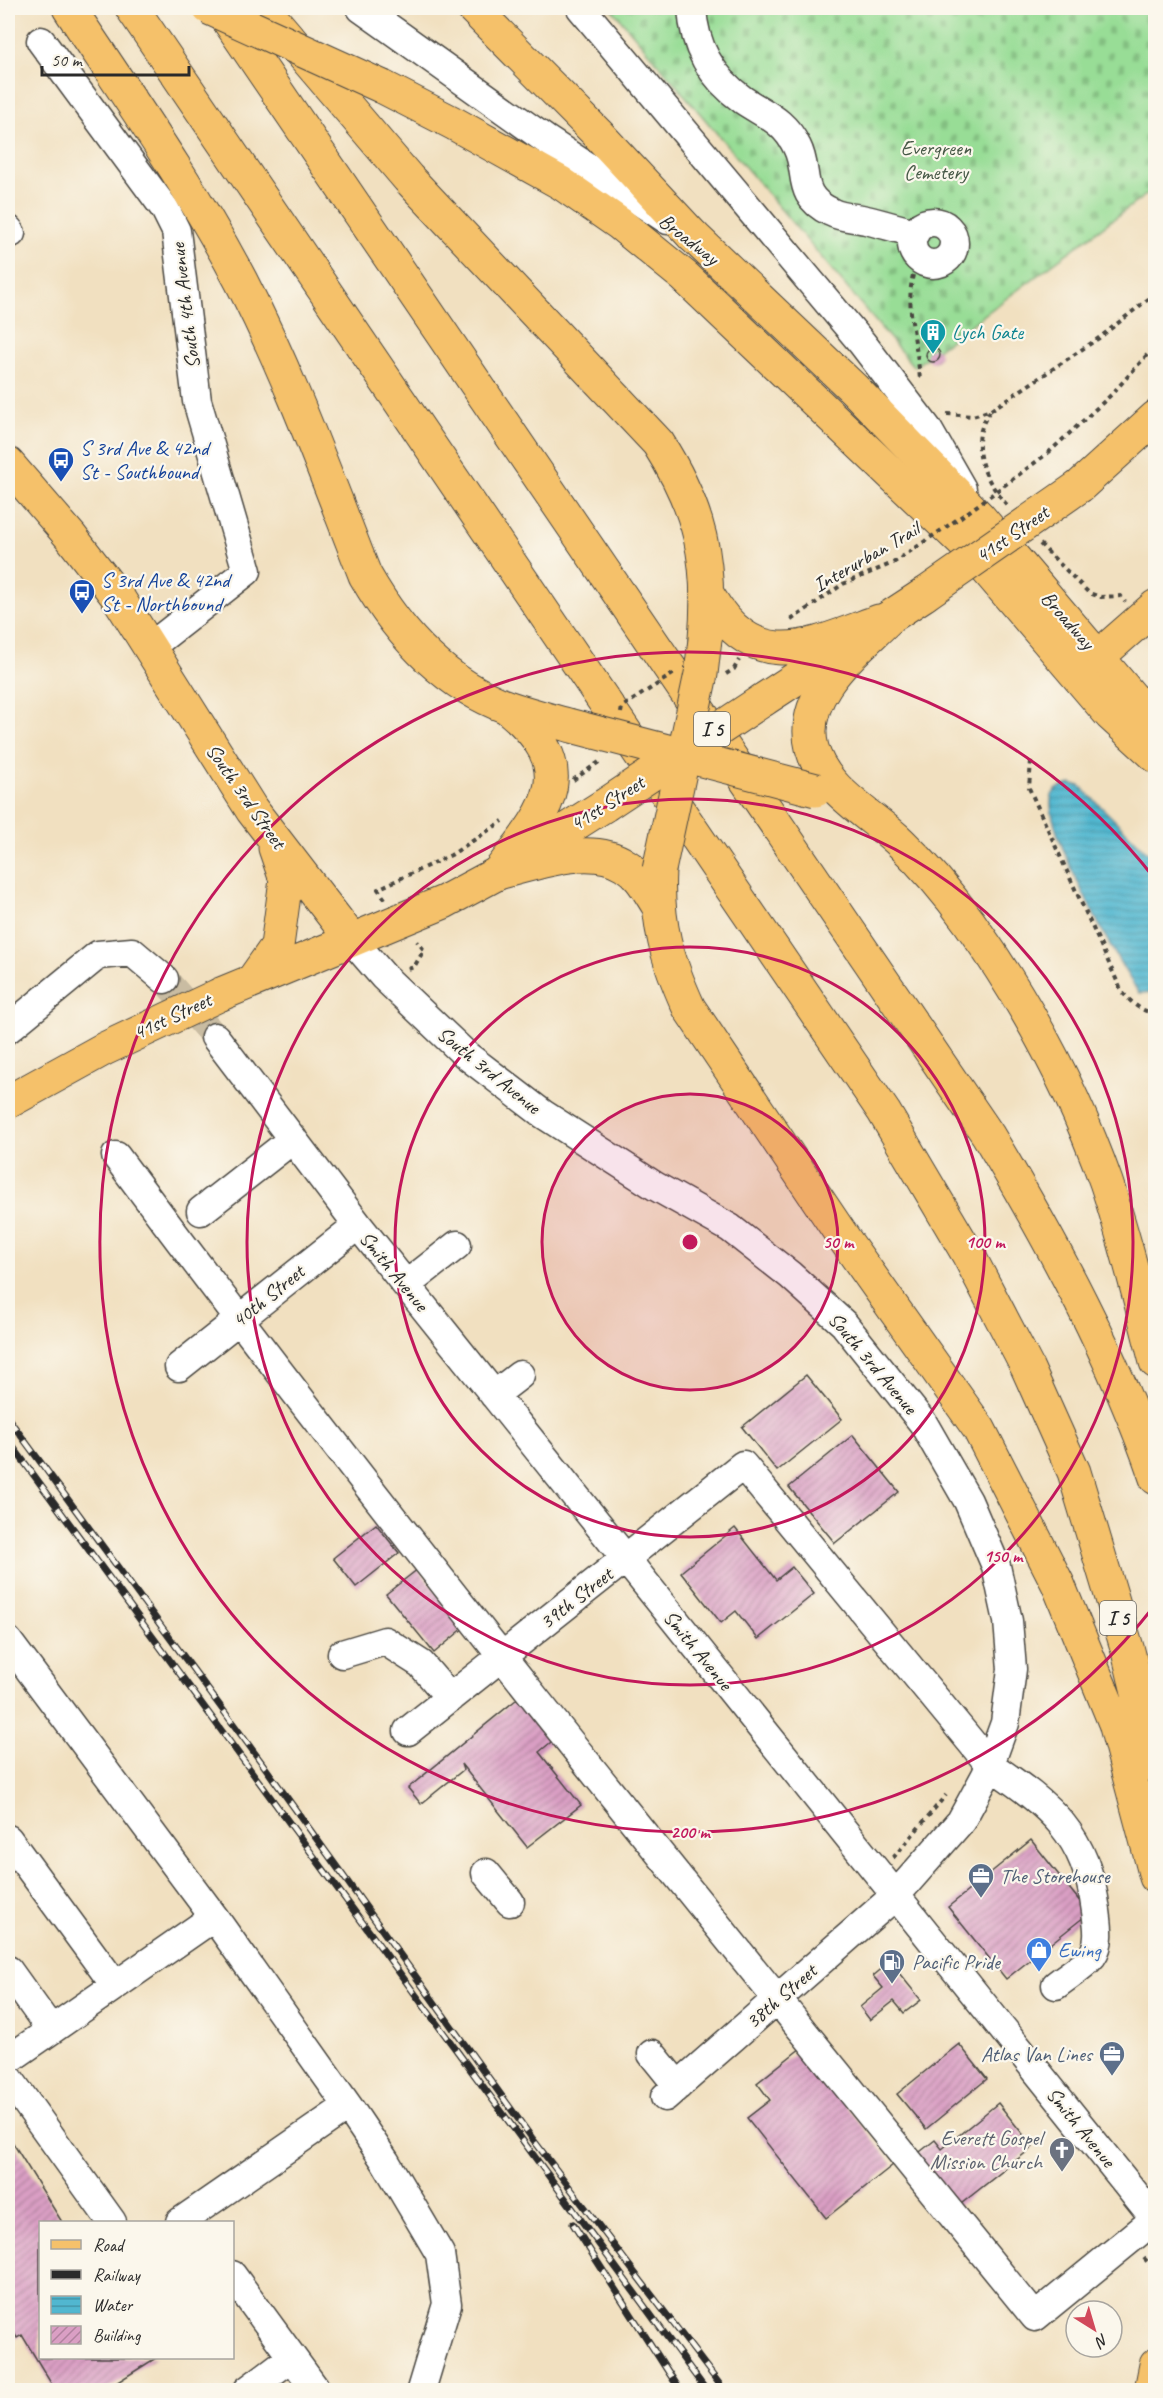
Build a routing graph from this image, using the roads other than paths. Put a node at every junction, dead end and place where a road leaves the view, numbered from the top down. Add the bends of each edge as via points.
1 (69, 8) edge
2 (132, 8) edge
3 (209, 8) edge
4 (220, 8) edge
5 (263, 8) edge
6 (361, 8) edge
7 (473, 8) edge
8 (493, 8) edge
9 (580, 8) edge
10 (692, 8) edge
11 (41, 41) dead end
12 (597, 134) junction
13 (693, 236) junction
14 (917, 246) road end
15 (1155, 417) edge
16 (8, 464) edge
17 (979, 517) junction
18 (709, 597) junction
19 (1155, 606) edge
20 (889, 618) junction
21 (150, 647) junction
22 (1099, 656) junction
23 (507, 707) junction
24 (1155, 726) edge
25 (683, 753) junction
26 (1155, 756) edge
27 (851, 802) junction
28 (271, 834) junction
29 (498, 873) junction
30 (657, 904) junction
31 (352, 940) junction
32 (165, 979) tunnel mouth
33 (253, 980) junction
34 (8, 1029) edge
35 (215, 1037) tunnel mouth
36 (8, 1102) edge
37 (292, 1139) junction
38 (116, 1156) dead end
39 (201, 1211) dead end
40 (358, 1225) junction
41 (457, 1245) dead end
42 (406, 1285) junction
43 (238, 1320) junction
44 (1155, 1362) edge
45 (179, 1367) dead end
46 (520, 1375) dead end
47 (494, 1395) junction
48 (1155, 1478) edge
49 (625, 1559) junction
50 (8, 1641) edge
51 (342, 1654) dead end
52 (502, 1656) junction
53 (450, 1698) junction
54 (408, 1731) dead end
55 (990, 1765) junction
56 (1155, 1766) edge
57 (8, 1839) edge
58 (486, 1873) dead end
59 (1155, 1877) edge
60 (896, 1895) junction
61 (510, 1902) dead end
62 (214, 1917) junction
63 (8, 1970) edge
64 (115, 1985) junction
65 (1056, 1985) dead end
66 (777, 1999) junction
67 (51, 2030) junction
68 (652, 2054) dead end
69 (8, 2060) edge
70 (8, 2076) edge
71 (348, 2106) junction
72 (1155, 2219) edge
73 (188, 2220) edge
74 (111, 2221) edge
75 (234, 2278) edge
76 (292, 2357) junction
77 (1155, 2365) edge
78 (248, 2391) edge
79 (316, 2391) edge
80 (421, 2391) edge
81 (1151, 2391) edge

1 - 23 main road via 189,190 240,279 281,363 365,575 382,605 439,668
2 - 56 main road, I 5 via 878,1102 928,1184 1027,1367 1074,1472 1128,1651
3 - 26 main road, bridge via 455,123 561,183 620,224 685,277 966,545 1110,714
4 - 48 main road, I 5 via 988,1135 1046,1232 1142,1438
5 - 18 main road via 408,178 658,442 675,470 698,526
6 - 13 street, Broadway via 545,139
7 - 12 main road
8 - 12 main road
9 - 17 street, Broadway via 912,398
10 - 14 street via 693,24 708,66 744,100 781,124 798,148 804,183 814,200 831,213
11 - 21 street, South 4th Avenue via 165,209 176,231 197,401 247,571
12 - 13 main road
13 - 17 main road, Broadway via 854,389
15 - 20 main road, 41st Street, bridge via 1080,486
16 - 21 main road via 78,545
17 - 22 main road, Broadway
18 - 20 main road via 722,619 747,640 784,649 809,645
18 - 25 main road, bridge via 705,639 713,674
19 - 22 main road
20 - 25 main road, 41st Street, bridge
20 - 27 main road via 820,692 810,724 818,762
21 - 28 main road, South 3rd Street
22 - 24 main road, Broadway
23 - 25 main road, bridge
23 - 29 main road via 537,734 546,751 551,780 541,817
25 - 27 main road, bridge
25 - 29 main road, 41st Street, bridge
25 - 30 main road, bridge via 659,870
27 - 44 main road via 899,842 941,886 1011,984 1044,1042 1105,1180
28 - 31 main road, South 3rd Street
28 - 33 main road via 286,880 277,946
29 - 30 main road via 545,861 602,856 624,864 638,875
29 - 31 main road, 41st Street via 444,902
30 - 59 main road via 672,968 700,1027 844,1240 979,1429 1053,1574 1115,1723
31 - 33 main road, 41st Street
31 - 55 street, South 3rd Avenue via 384,977 466,1055 543,1114 655,1186 730,1228 790,1275 844,1324 923,1423 968,1501 996,1566 1008,1621 1012,1669 1005,1723
32 - 34 street via 132,952 98,956
33 - 36 main road, 41st Street, bridge via 104,1049
35 - 37 street, Smith Avenue
37 - 39 street
37 - 40 street, Smith Avenue
38 - 43 street
40 - 42 street, Smith Avenue
40 - 43 street, 40th Street
41 - 42 street
42 - 47 street, Smith Avenue
43 - 45 street, 40th Street
43 - 52 street
46 - 47 street
47 - 49 street, Smith Avenue
49 - 52 street, 39th Street
49 - 55 street, 39th Street via 743,1465
49 - 60 street, Smith Avenue
50 - 62 street
51 - 53 street via 385,1641 421,1664
52 - 53 street, 39th Street
52 - 66 street
53 - 54 street, 39th Street
55 - 60 street, South 3rd Avenue via 961,1821
55 - 65 street via 1061,1820 1082,1856 1093,1891 1099,1935 1092,1956
57 - 64 street
58 - 61 street
60 - 66 street, 38th Street
60 - 72 street, Smith Avenue
62 - 64 street
62 - 71 street
63 - 67 street
64 - 67 street
66 - 68 street, 38th Street via 671,2091
66 - 72 street via 1035,2317
67 - 69 street
70 - 74 street
71 - 73 street
71 - 80 street via 386,2161 440,2254 447,2304
75 - 76 street
76 - 78 street
76 - 79 street
77 - 81 main road

